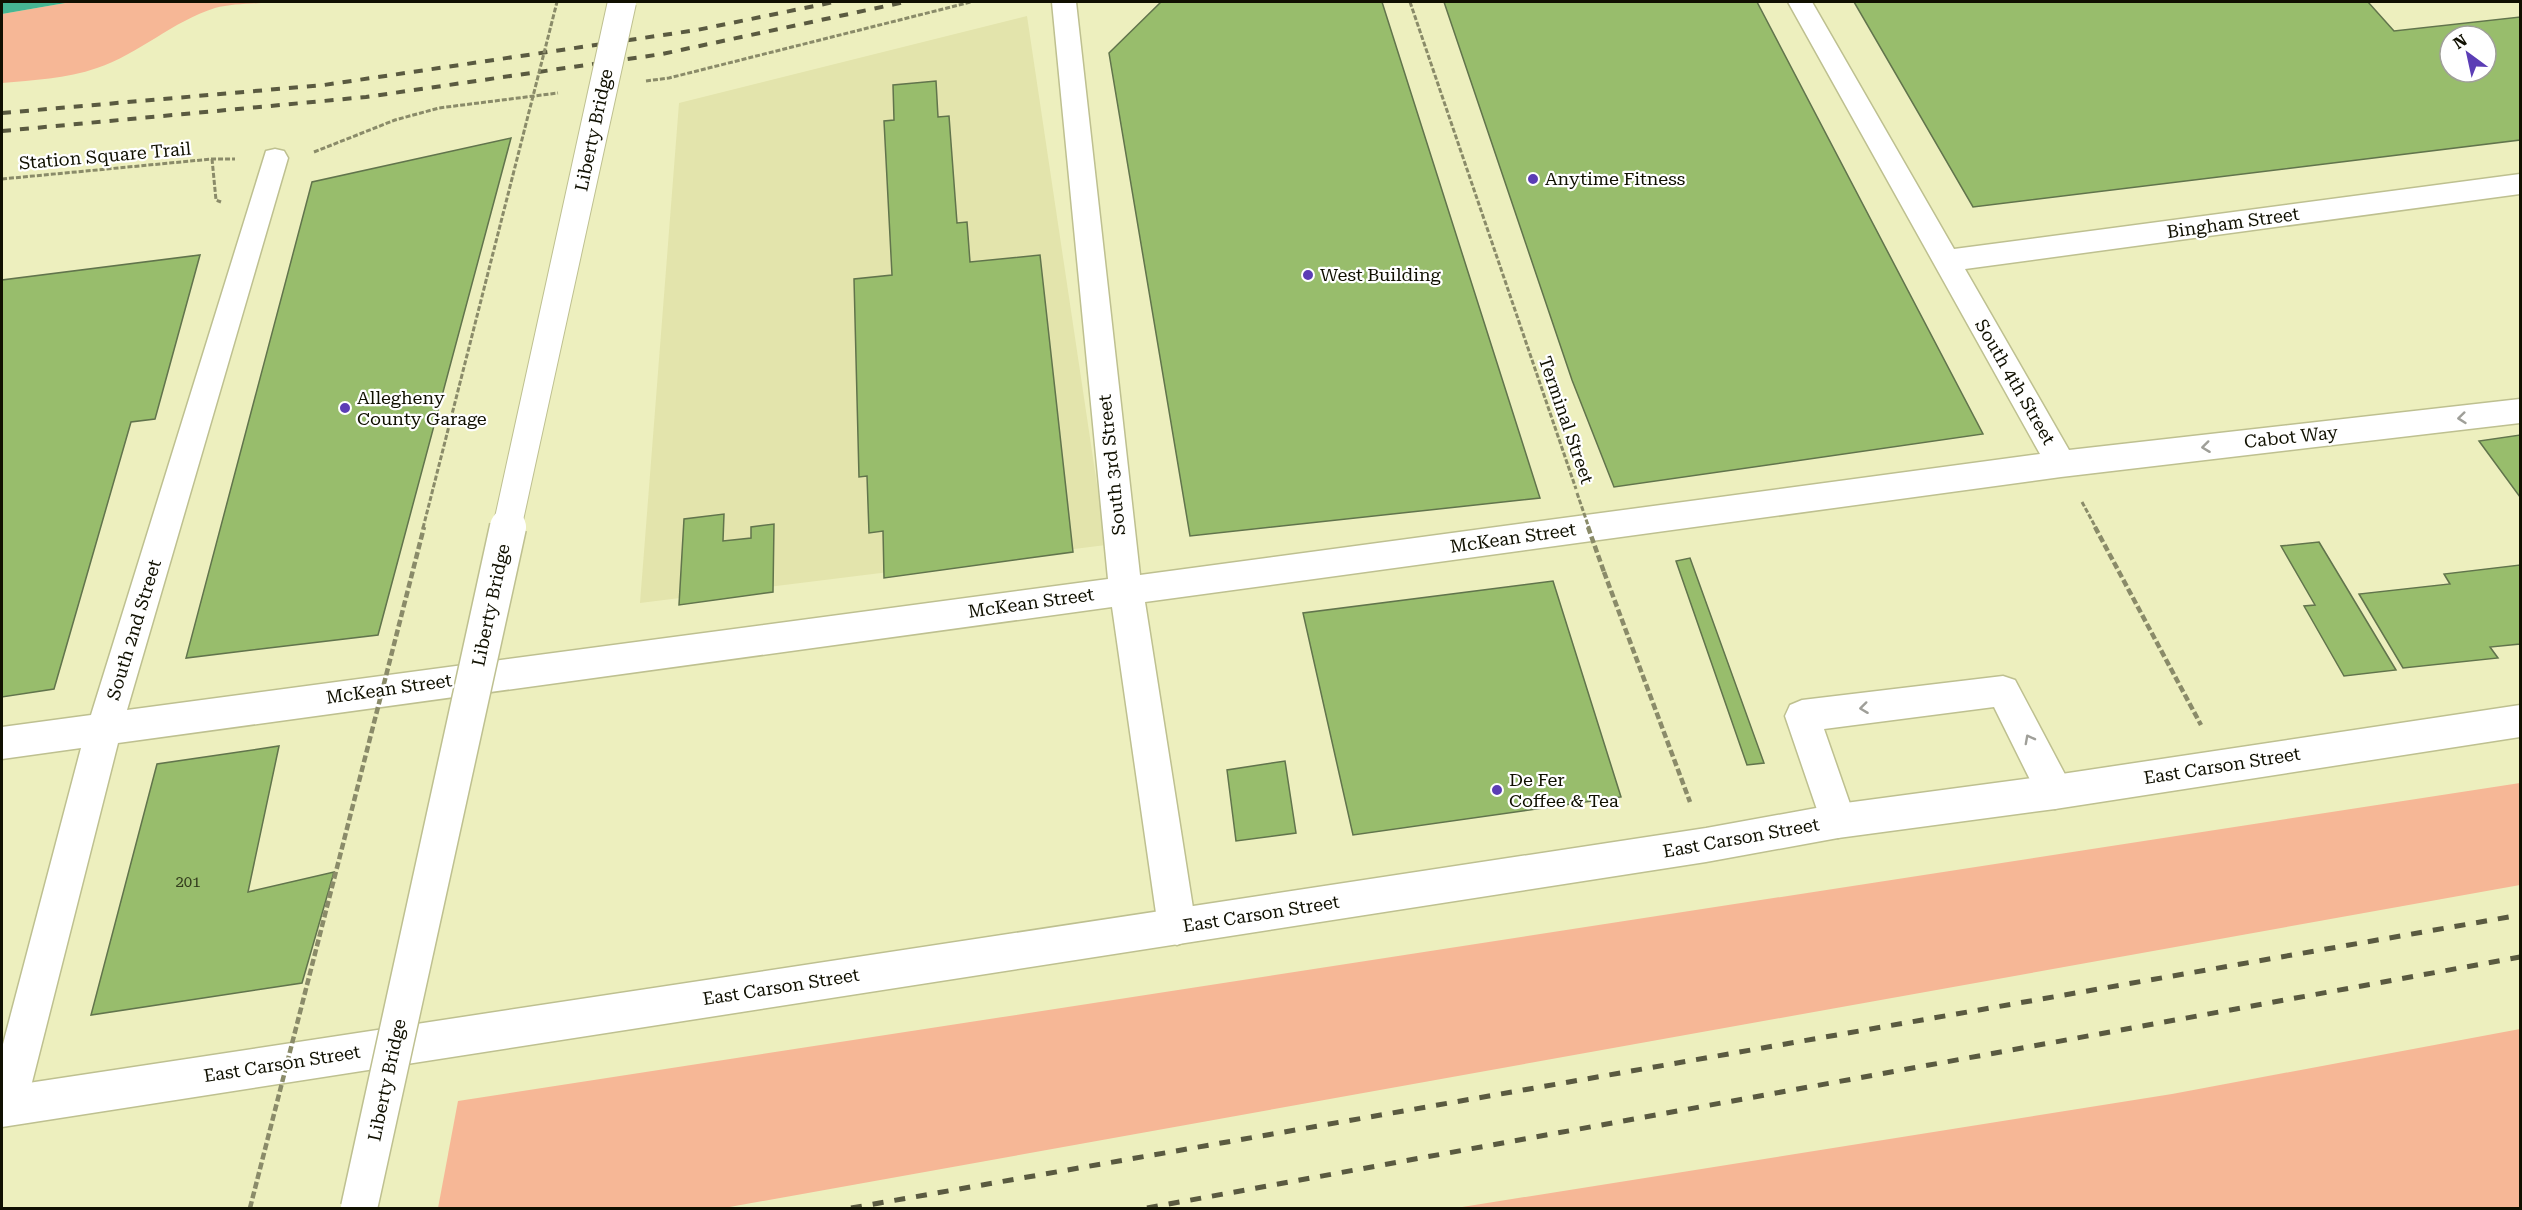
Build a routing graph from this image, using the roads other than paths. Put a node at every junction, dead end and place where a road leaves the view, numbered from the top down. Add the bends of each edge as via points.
1 (622, 2) edge
2 (1064, 2) edge
3 (1800, 2) edge
4 (275, 158) dead end
5 (2520, 184) edge
6 (1946, 261) junction
7 (2520, 411) edge
8 (2061, 464) junction
9 (1128, 590) junction
10 (2520, 720) edge
11 (104, 728) junction
12 (2, 743) edge
13 (2055, 792) junction
14 (1838, 821) junction
15 (1177, 927) junction
16 (4, 1106) edge
17 (359, 1209) edge

1 - 17 main road, Liberty Bridge, bridge
2 - 9 main road, South 3rd Street
3 - 6 main road, South 4th Street
4 - 11 main road, South 2nd Street
5 - 6 main road, Bingham Street
6 - 8 main road, South 4th Street
7 -> 8 main road, Cabot Way
8 - 9 main road, McKean Street
9 - 11 main road, McKean Street
9 - 15 main road, South 3rd Street
10 - 13 main road, East Carson Street
11 - 12 main road, McKean Street
11 - 16 main road, South 2nd Street
13 - 14 main road, East Carson Street
13 -> 14 main road via 2003,691 1802,716
14 - 15 main road, East Carson Street
15 - 16 main road, East Carson Street

